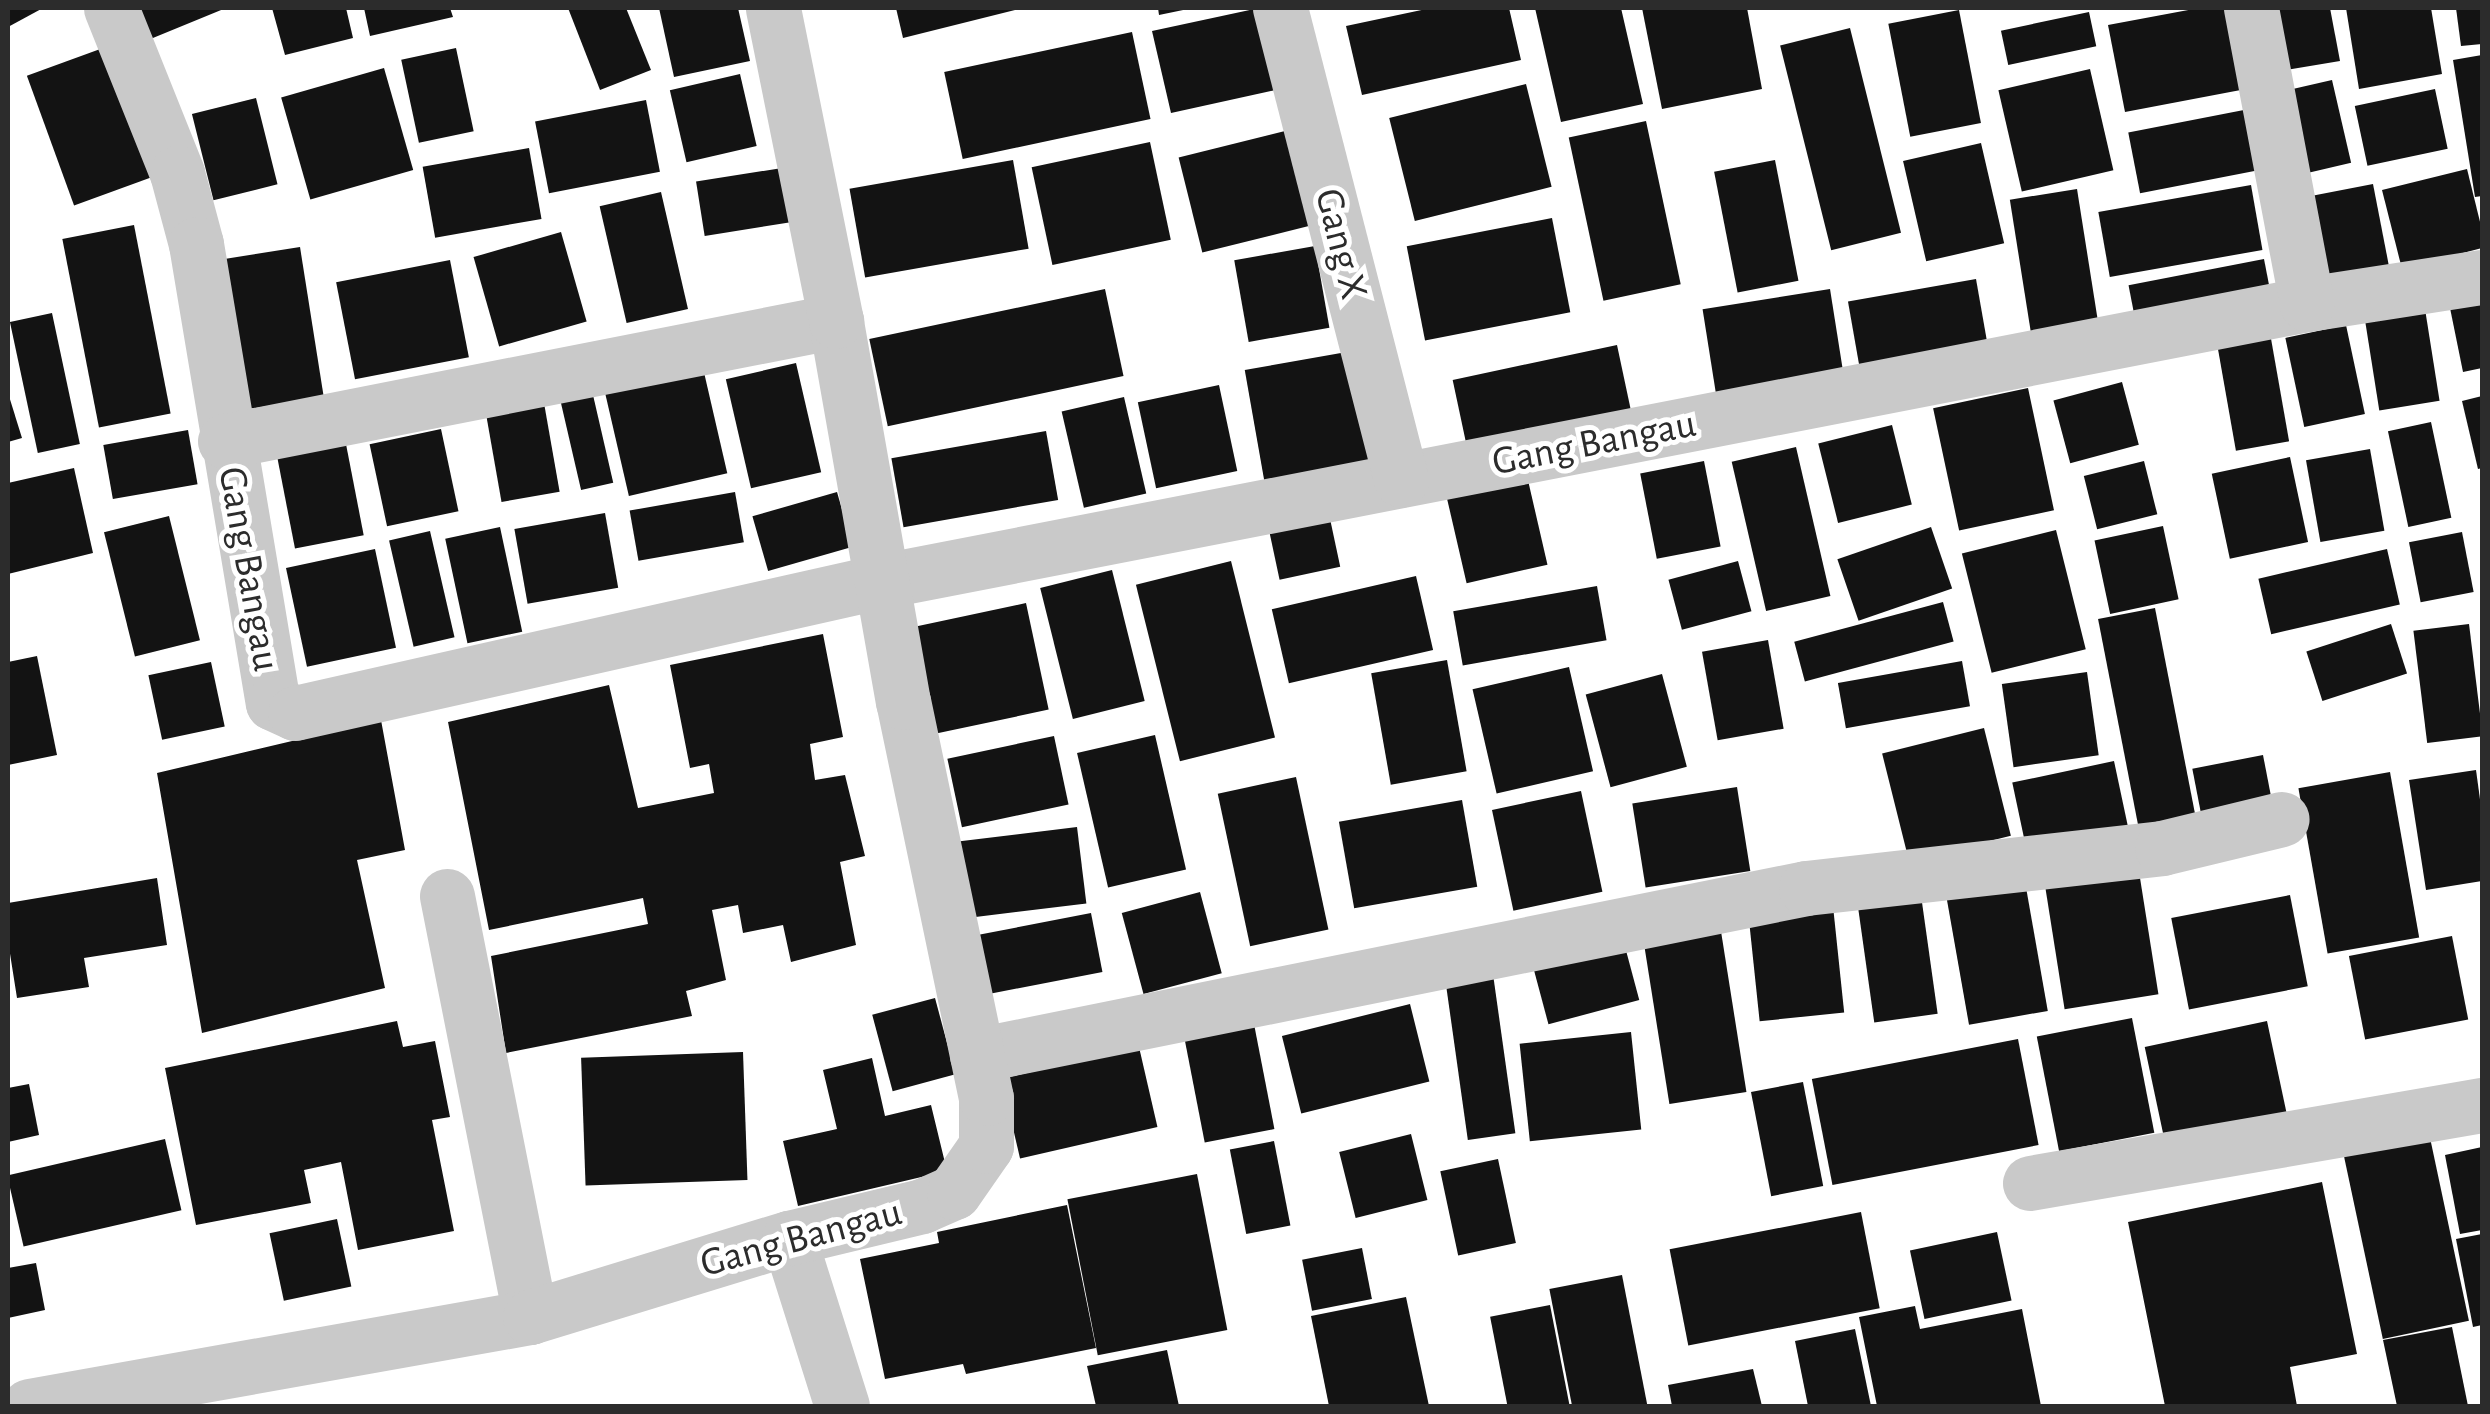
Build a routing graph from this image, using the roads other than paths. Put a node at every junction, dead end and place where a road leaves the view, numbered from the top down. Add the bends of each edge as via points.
1 (110, 8) edge
2 (773, 8) edge
3 (1280, 8) edge
4 (2251, 8) edge
5 (2482, 277) edge
6 (2307, 304) junction
7 (836, 321) junction
8 (226, 441) junction
9 (1401, 480) junction
10 (882, 581) junction
11 (2282, 819) dead end
12 (447, 896) dead end
13 (977, 1055) junction
14 (2482, 1105) edge
15 (2030, 1183) dead end
16 (789, 1238) junction
17 (530, 1317) junction
18 (29, 1406) edge
19 (842, 1406) edge

1 - 8 street, Gang Bangau via 176,173 196,244
2 - 7 street
3 - 9 street, Gang X
4 - 6 street
5 - 6 street, Gang Bangau
6 - 9 street, Gang Bangau
7 - 8 street
7 - 10 street
8 - 10 street, Gang Bangau via 273,702 282,710
9 - 10 street, Gang Bangau
10 - 13 street, Gang Bangau
11 - 13 street via 2162,848 1806,888
12 - 17 street
13 - 16 street, Gang Bangau via 986,1146 954,1192
14 - 15 street
16 - 17 street, Gang Bangau
16 - 19 street
17 - 18 street, Gang Bangau

